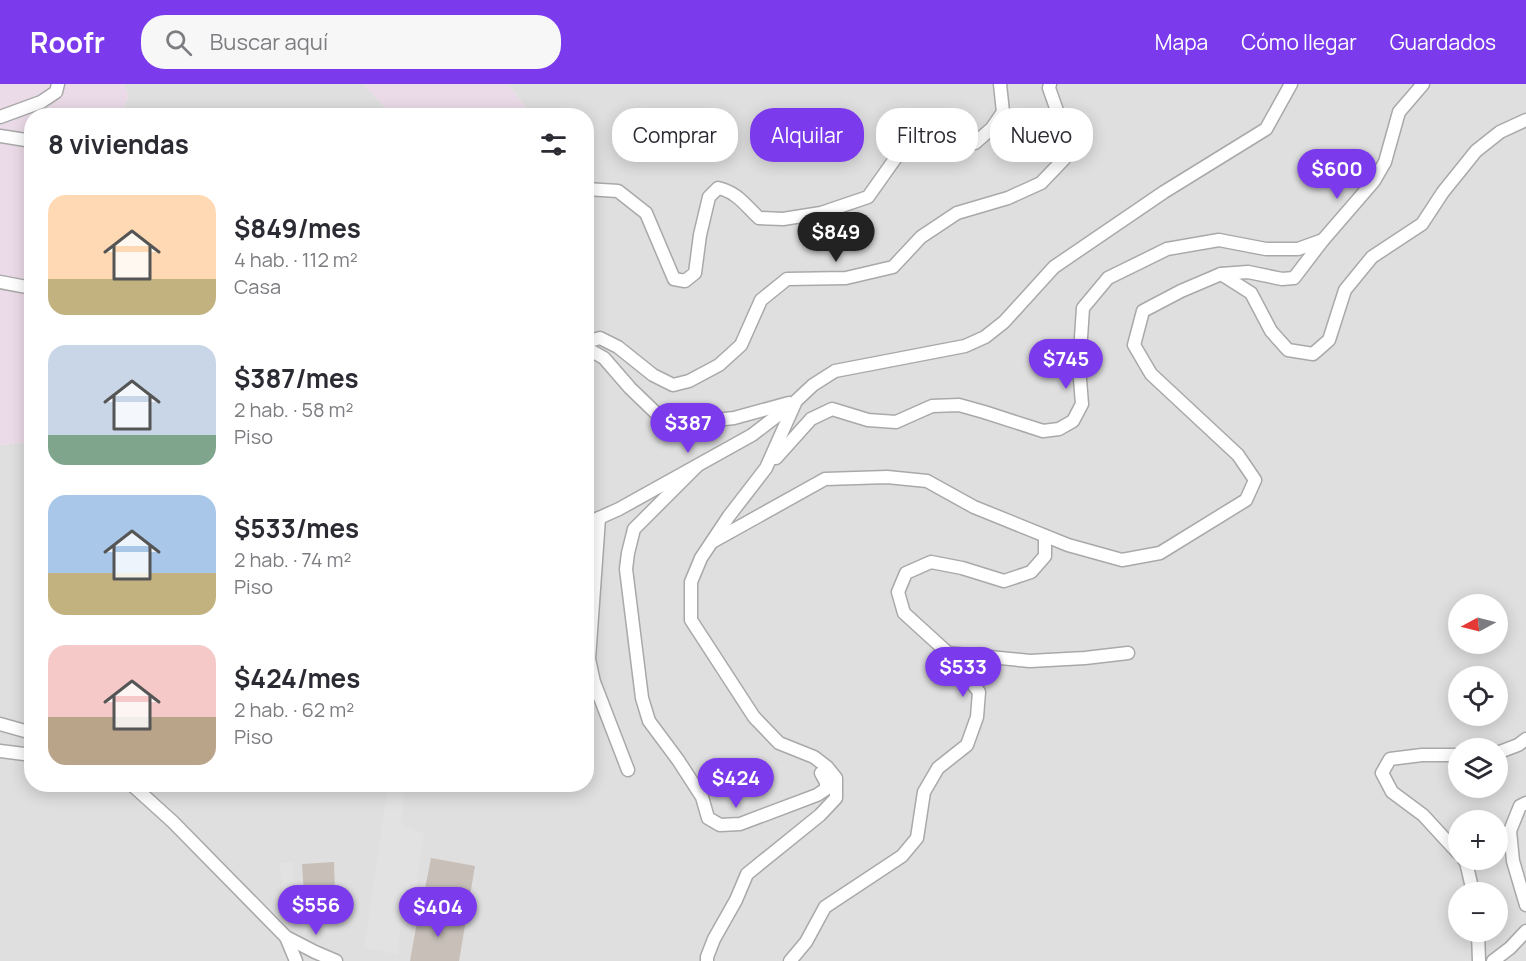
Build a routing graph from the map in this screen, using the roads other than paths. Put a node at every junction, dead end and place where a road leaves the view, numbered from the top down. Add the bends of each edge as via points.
1 (58, 84) edge
2 (1000, 84) edge
3 (1050, 84) edge
4 (1292, 84) edge
5 (1423, 84) edge
6 (24, 108) edge
7 (25, 108) edge
8 (0, 117) edge
9 (1526, 120) edge
10 (0, 136) edge
11 (24, 140) edge
12 (594, 190) edge
13 (1323, 240) junction
14 (1221, 274) junction
15 (0, 282) edge
16 (24, 286) edge
17 (594, 340) edge
18 (594, 352) edge
19 (796, 401) junction
20 (697, 466) junction
21 (766, 468) junction
22 (599, 518) junction
23 (594, 520) edge
24 (1045, 536) junction
25 (712, 542) junction
26 (594, 588) edge
27 (1128, 652) dead end
28 (948, 653) junction
29 (594, 682) edge
30 (0, 718) edge
31 (4, 727) edge
32 (24, 731) edge
33 (1526, 739) edge
34 (1508, 749) edge
35 (0, 751) edge
36 (24, 754) edge
37 (1448, 755) edge
38 (628, 770) dead end
39 (821, 773) dead end
40 (140, 792) edge
41 (1526, 803) edge
42 (1448, 842) edge
43 (1526, 905) edge
44 (1526, 931) edge
45 (286, 937) junction
46 (1478, 942) edge
47 (296, 961) edge
48 (336, 961) edge
49 (707, 961) edge
50 (790, 961) edge
51 (1479, 961) edge
52 (1493, 961) edge

1 - 7 street via 56,92
2 - 12 street via 1003,112 975,143 951,145 924,140 902,149 868,197 821,213 759,218 729,191 718,188 709,197 695,273 686,281 674,279 646,213 618,191
3 - 17 street via 1066,136 1064,159 1041,183 1008,198 957,213 921,237 892,267 846,278 787,279 761,300 741,345 719,365 673,385 618,348 600,338
4 - 19 street via 1266,129 1054,267 1004,322 985,337 965,346 835,371
5 - 13 street via 1399,112 1385,162 1374,181
6 - 8 street
9 - 14 street via 1500,132 1476,151 1422,224 1372,257 1345,290 1329,340 1313,354 1288,350 1271,331 1251,293
10 - 11 street
13 - 14 street via 1294,278 1248,272
13 - 21 street via 1298,249 1266,249 1219,240 1167,249 1108,278 1083,308 1079,367 1082,404 1073,421 1059,429 1042,431 959,405 932,406 896,422 868,420 832,410 811,419
14 - 24 street via 1143,311 1134,345 1151,374 1238,455 1256,480 1246,500 1160,553 1122,560
15 - 16 street
18 - 19 street via 604,358 658,415 679,424 734,418
19 - 20 street via 752,435
19 - 21 street
20 - 22 street
20 - 39 street via 634,530 628,553 642,698 649,722 702,797 708,818 720,825 740,824 817,795 826,789
21 - 25 street
22 - 23 street
22 - 26 street
24 - 25 street via 974,507 927,481 887,477 825,479
24 - 28 street via 1045,556 1031,572 1004,581 931,562 906,573 897,592 904,613
25 - 49 street via 691,582 691,620 754,717 779,743 827,766 836,778 836,798 747,873
27 - 28 street via 1030,661
28 - 50 street via 978,692 977,717 967,745 938,768 924,792 917,838 902,856 825,908
29 - 38 street
30 - 31 street via 9,723
31 - 32 street
33 - 34 street
35 - 36 street
37 - 42 street via 1390,759 1382,773 1392,792 1423,815
40 - 45 street
41 - 43 street via 1520,806 1509,831
44 - 52 street
45 - 47 street
45 - 48 street
46 - 51 street

